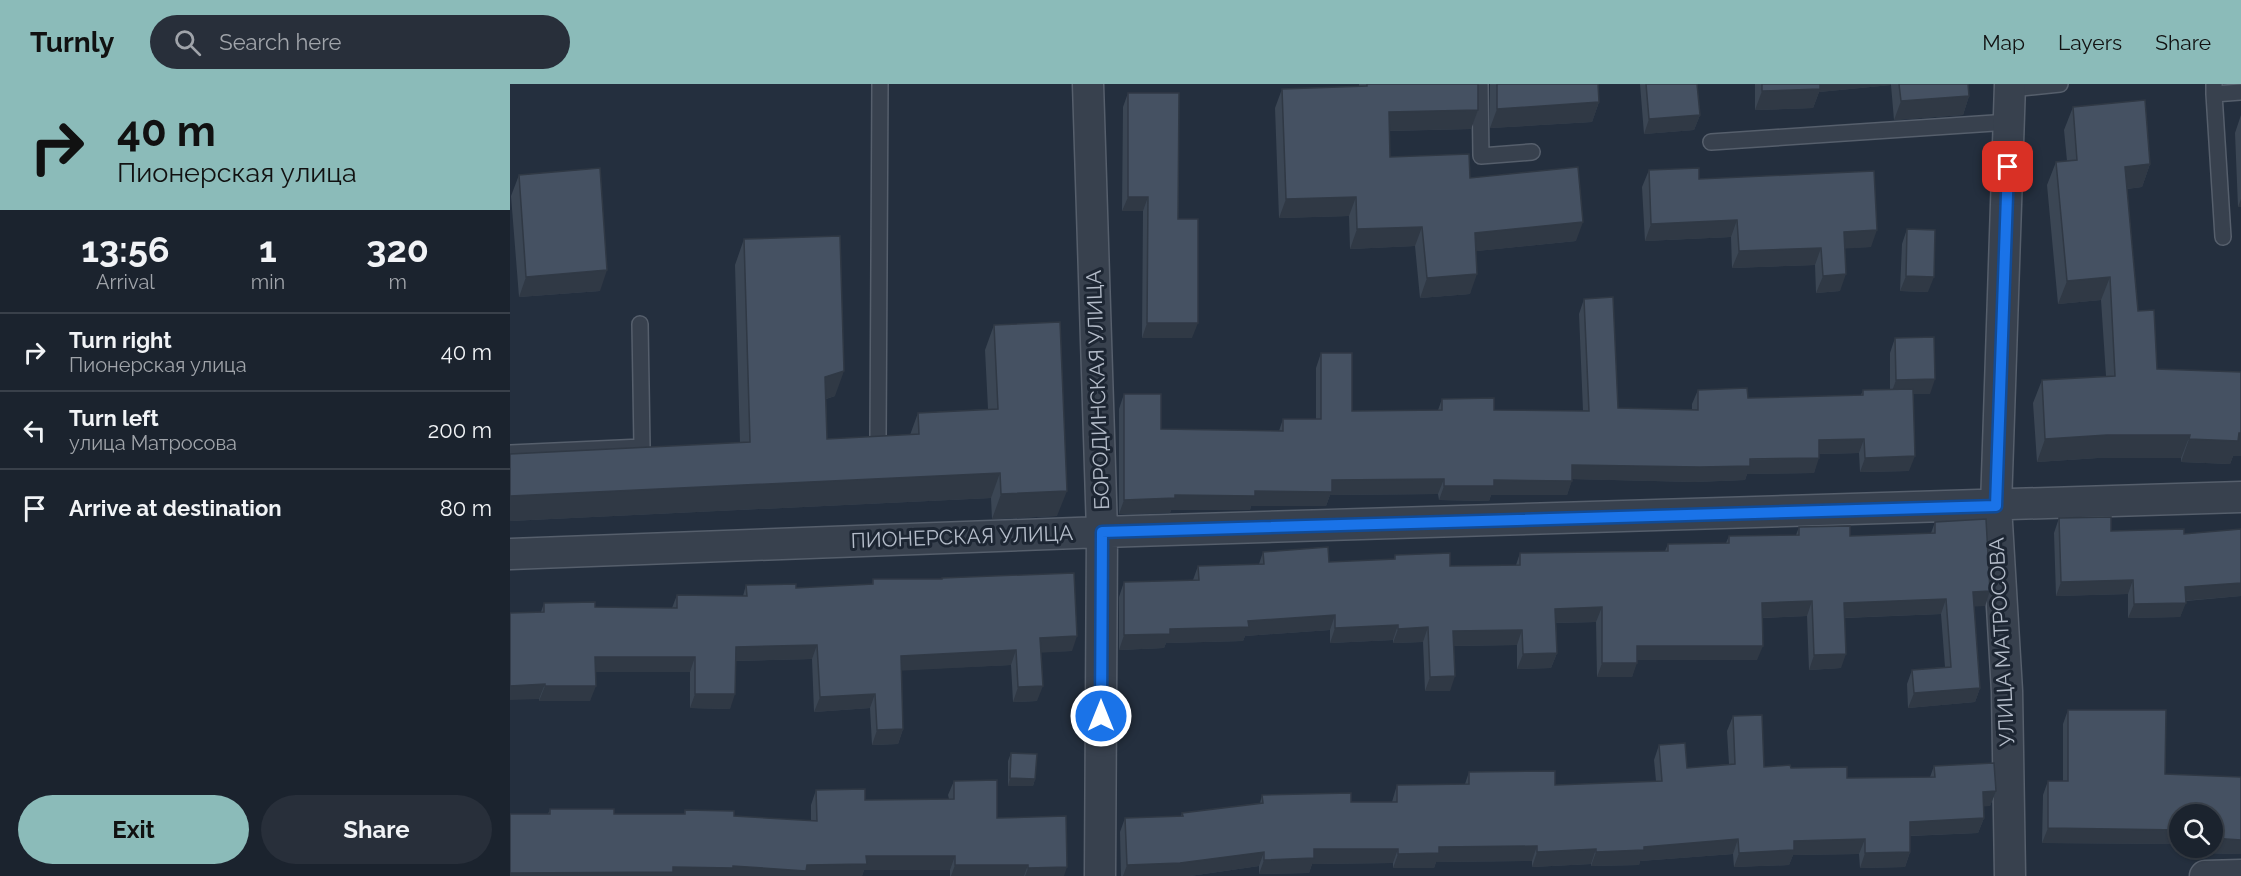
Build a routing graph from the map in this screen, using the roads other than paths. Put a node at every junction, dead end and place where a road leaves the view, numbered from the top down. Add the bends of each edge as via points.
1 (880, 84) edge
2 (1088, 84) edge
3 (1480, 84) edge
4 (2060, 84) edge
5 (2011, 86) edge
6 (2214, 89) edge
7 (2241, 92) edge
8 (2009, 122) junction
9 (1711, 142) dead end
10 (1532, 153) dead end
11 (2223, 237) dead end
12 (640, 324) dead end
13 (878, 439) edge
14 (510, 453) edge
15 (2241, 497) edge
16 (1996, 506) junction
17 (1102, 532) junction
18 (510, 554) edge
19 (2241, 875) edge
20 (1100, 876) edge
21 (2010, 876) edge
22 (2205, 876) edge

1 - 13 lane
2 - 17 street, БОРОДИНСКАЯ УЛИЦА
3 - 10 lane via 1475,157
4 - 5 lane
5 - 8 street, УЛИЦА МАТРОСОВА
6 - 7 lane
6 - 11 lane
8 - 9 lane
8 - 16 street, УЛИЦА МАТРОСОВА
12 - 14 lane via 642,447
15 - 16 street, ПИОНЕРСКАЯ УЛИЦА
16 - 17 street, ПИОНЕРСКАЯ УЛИЦА
16 - 21 street, УЛИЦА МАТРОСОВА via 2007,691
17 - 18 street, ПИОНЕРСКАЯ УЛИЦА
17 - 20 street, БОРОДИНСКАЯ УЛИЦА
19 - 22 street

